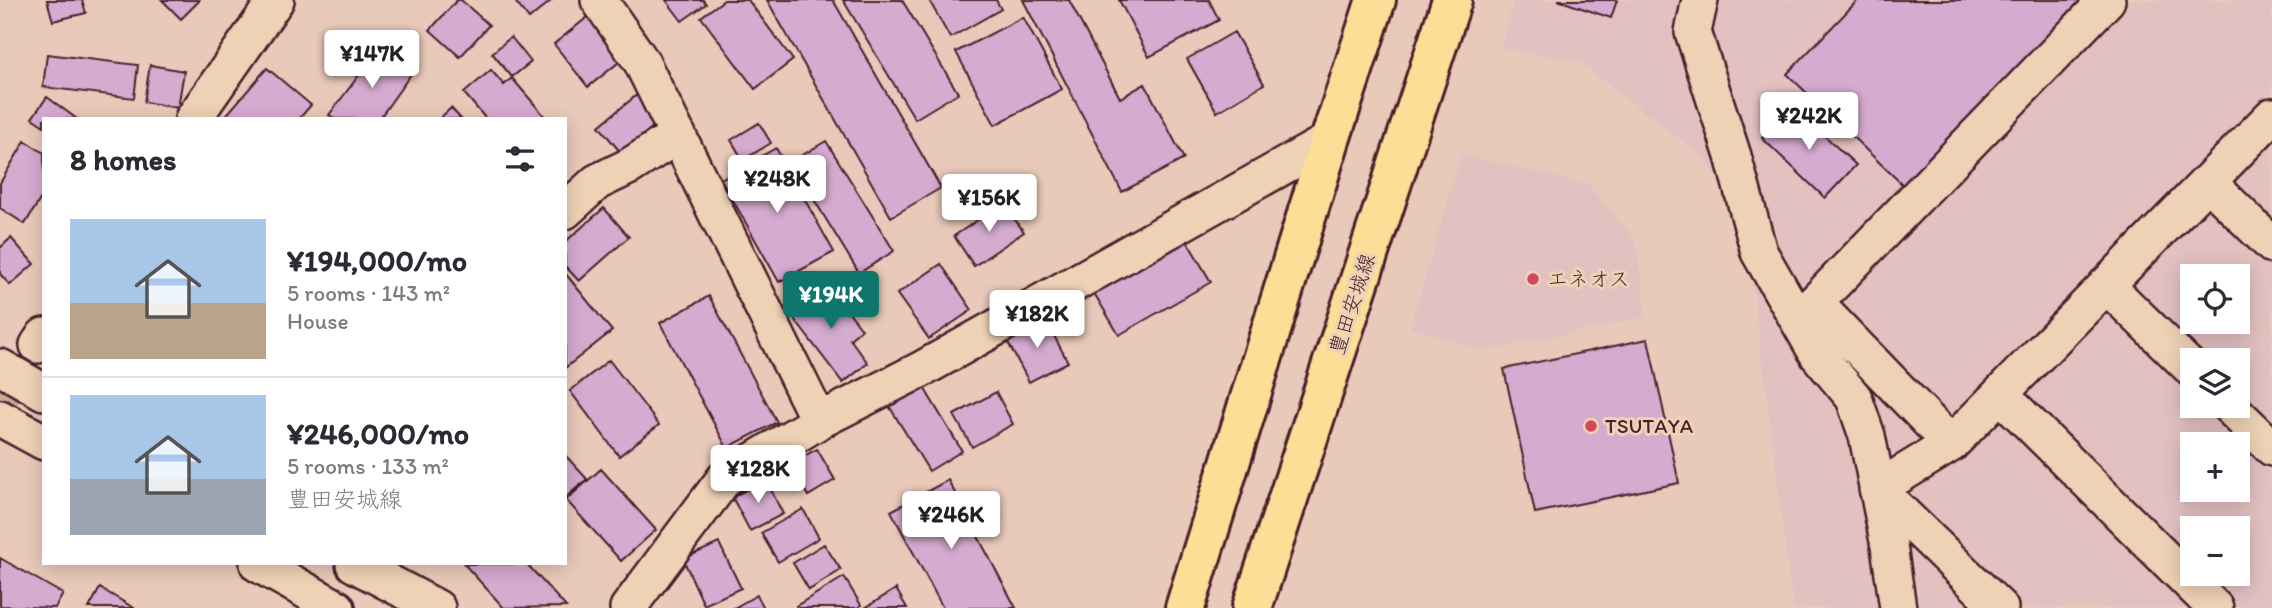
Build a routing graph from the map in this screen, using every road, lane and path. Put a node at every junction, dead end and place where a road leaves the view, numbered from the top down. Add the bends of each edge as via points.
1 (276, 0) edge
2 (599, 0) edge
3 (1376, 0) edge
4 (1452, 0) edge
5 (1700, 0) edge
6 (2107, 0) edge
7 (2272, 116) edge
8 (194, 117) edge
9 (678, 135) junction
10 (1330, 140) junction
11 (2208, 182) junction
12 (567, 209) edge
13 (2272, 245) edge
14 (2106, 285) junction
15 (1806, 311) junction
16 (2180, 357) edge
17 (0, 367) edge
18 (42, 391) edge
19 (2000, 394) junction
20 (0, 418) edge
21 (2242, 418) edge
22 (819, 421) junction
23 (42, 442) edge
24 (1951, 444) junction
25 (2272, 447) edge
26 (1877, 489) junction
27 (260, 565) edge
28 (356, 565) edge
29 (337, 608) edge
30 (437, 608) edge
31 (628, 608) edge
32 (1185, 608) edge
33 (1252, 608) edge
34 (1898, 608) edge
35 (2000, 608) edge
36 (2215, 608) edge

1 - 8 street
2 - 9 street via 641,61
3 - 10 main road
4 - 33 main road, 豊田安城線
5 - 15 street via 1693,32 1759,252
6 - 15 street
7 - 11 street
9 - 12 street via 597,182
9 - 22 street
10 - 22 street via 924,368
10 - 32 main road
11 - 13 street
11 - 14 street
14 - 16 street
14 - 19 street
15 - 24 street
15 - 26 street via 1818,355 1854,398
17 - 18 street
19 - 24 street
19 - 36 street
20 - 23 street
21 - 25 street
22 - 31 street via 725,478
24 - 26 street
26 - 34 street
26 - 35 street
27 - 29 street
28 - 30 street

